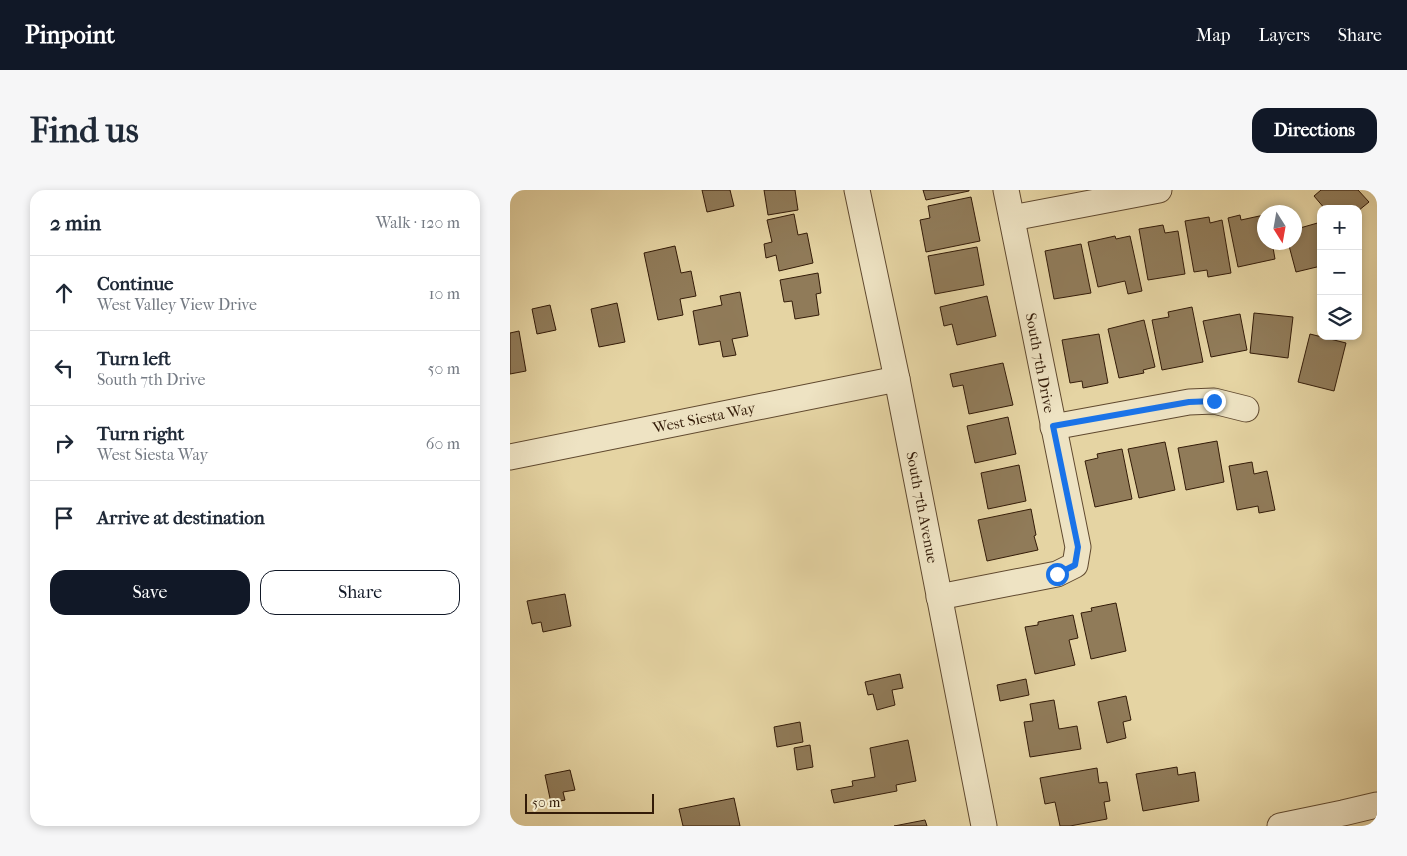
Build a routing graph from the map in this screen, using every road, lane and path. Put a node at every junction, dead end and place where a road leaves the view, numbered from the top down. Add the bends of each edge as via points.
1 (857, 190) edge
2 (1006, 190) edge
3 (1159, 190) edge
4 (1012, 218) junction
5 (897, 379) junction
6 (1246, 409) dead end
7 (1053, 426) junction
8 (510, 458) edge
9 (939, 597) junction
10 (1377, 805) edge
11 (984, 826) edge
12 (1280, 826) edge

1 - 5 street, South 7th Avenue
2 - 4 street, South 7th Drive
3 - 4 street
4 - 7 street, South 7th Drive
5 - 8 street, West Siesta Way
5 - 9 street, South 7th Avenue
6 - 7 street via 1214,401 1189,402
7 - 9 street, South 7th Drive via 1078,547 1075,565 1057,574
9 - 11 street, South 7th Avenue
10 - 12 street

